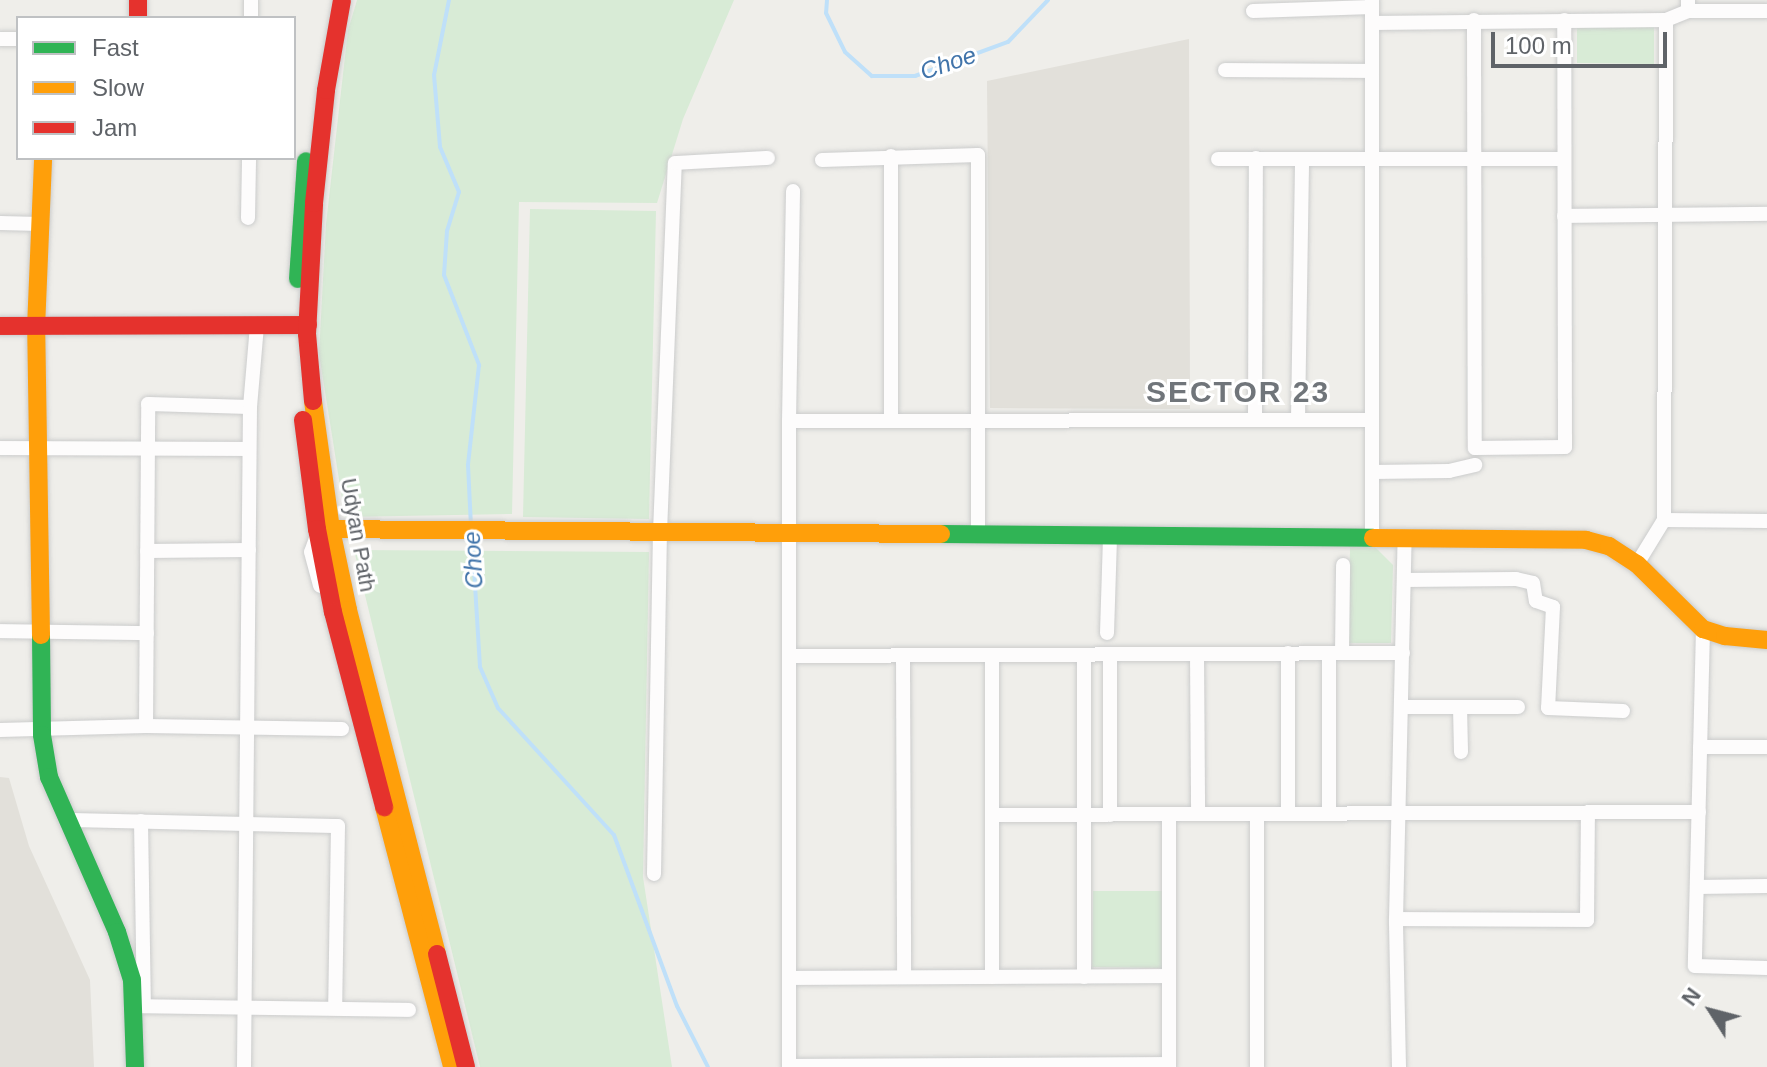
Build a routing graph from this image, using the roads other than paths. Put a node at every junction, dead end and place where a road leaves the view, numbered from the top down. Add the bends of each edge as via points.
1 (329, 0) edge
2 (342, 0) edge
3 (1688, 5) edge
4 (1372, 10) edge
5 (1253, 11) dead end
6 (1767, 11) edge
7 (1474, 20) junction
8 (1564, 20) junction
9 (1666, 20) junction
10 (1225, 70) dead end
11 (1372, 71) junction
12 (891, 156) junction
13 (768, 158) dead end
14 (1256, 158) junction
15 (1218, 159) dead end
16 (1564, 159) junction
17 (43, 160) edge
18 (249, 160) edge
19 (822, 160) dead end
20 (1302, 160) junction
21 (1474, 160) junction
22 (1372, 162) junction
23 (793, 191) dead end
24 (1767, 214) edge
25 (1666, 215) junction
26 (1564, 216) junction
27 (248, 218) dead end
28 (0, 223) edge
29 (40, 224) junction
30 (257, 325) junction
31 (302, 325) junction
32 (0, 326) edge
33 (36, 328) junction
34 (250, 407) junction
35 (1255, 419) junction
36 (1298, 419) junction
37 (891, 420) junction
38 (978, 420) junction
39 (1372, 420) junction
40 (789, 421) junction
41 (148, 446) junction
42 (0, 448) edge
43 (249, 449) junction
44 (39, 450) junction
45 (1475, 465) dead end
46 (1372, 472) junction
47 (1664, 520) junction
48 (1767, 521) edge
49 (322, 530) junction
50 (660, 532) junction
51 (789, 532) junction
52 (978, 534) junction
53 (1110, 537) junction
54 (1405, 537) junction
55 (1372, 539) junction
56 (249, 550) junction
57 (147, 551) junction
58 (1637, 564) junction
59 (1343, 565) dead end
60 (1404, 580) junction
61 (1703, 629) junction
62 (0, 631) edge
63 (42, 632) junction
64 (147, 633) junction
65 (1107, 633) dead end
66 (1767, 640) edge
67 (1288, 653) junction
68 (1335, 653) junction
69 (1403, 653) junction
70 (1197, 654) junction
71 (903, 655) junction
72 (992, 655) junction
73 (1084, 655) junction
74 (1110, 655) junction
75 (789, 656) junction
76 (1401, 707) junction
77 (1460, 707) junction
78 (1518, 707) dead end
79 (1623, 711) dead end
80 (146, 726) junction
81 (247, 728) junction
82 (342, 729) dead end
83 (0, 730) edge
84 (42, 730) junction
85 (1700, 747) junction
86 (1767, 747) edge
87 (1461, 752) dead end
88 (1588, 812) junction
89 (1699, 812) junction
90 (1288, 813) junction
91 (1169, 814) junction
92 (1198, 814) junction
93 (1257, 814) junction
94 (1329, 814) junction
95 (1399, 814) junction
96 (992, 815) junction
97 (1084, 815) junction
98 (1110, 815) junction
99 (68, 820) junction
100 (141, 821) junction
101 (246, 823) junction
102 (654, 874) dead end
103 (1767, 886) edge
104 (1697, 887) junction
105 (1396, 919) junction
106 (1767, 968) edge
107 (1169, 976) junction
108 (904, 977) junction
109 (992, 977) junction
110 (1084, 977) junction
111 (789, 978) junction
112 (245, 1005) junction
113 (138, 1006) junction
114 (335, 1007) junction
115 (409, 1010) dead end
116 (1169, 1065) edge
117 (789, 1066) edge
118 (135, 1067) edge
119 (244, 1067) edge
120 (443, 1067) edge
121 (452, 1067) edge
122 (466, 1067) edge
123 (1257, 1067) edge
124 (1399, 1067) edge

1 - 31 street, Udyan Path via 301,202
2 - 31 street, Udyan Path via 326,90
3 - 6 street
3 - 9 street
4 - 5 street
4 - 7 street
4 - 11 street
7 - 8 street
7 - 21 street
8 - 9 street
8 - 16 street
9 - 25 street
10 - 11 street
11 - 22 street
12 - 19 street
12 - 37 street
12 - 38 street via 978,155
13 - 50 street via 675,163
14 - 15 street
14 - 20 street
14 - 35 street
16 - 21 street
16 - 26 street
17 - 29 street
18 - 27 street
20 - 22 street
20 - 36 street
21 - 22 street
21 - 26 street via 1475,448 1565,447
22 - 39 street
23 - 40 street
24 - 25 street
25 - 26 street
25 - 47 street
28 - 29 street
29 - 33 street
30 - 31 street
30 - 33 street
30 - 34 street
31 - 49 street, Udyan Path
32 - 33 street
33 - 44 street
34 - 41 street via 148,404
34 - 43 street
35 - 36 street
35 - 38 street
36 - 39 street
37 - 38 street
37 - 40 street
38 - 52 street
39 - 46 street
40 - 51 street
41 - 43 street
41 - 44 street
41 - 57 street
42 - 44 street
43 - 56 street
44 - 63 street
45 - 46 street via 1449,471
46 - 55 street
47 - 48 street
47 - 58 street
49 - 50 street
49 - 120 street via 311,552
49 - 121 street, Udyan Path via 333,612
49 - 122 street, Udyan Path via 348,610
50 - 51 street
50 - 102 street
51 - 52 street
51 - 75 street
52 - 53 street
53 - 55 street
53 - 65 street
54 - 55 street
54 - 58 street via 1586,540 1609,546
54 - 60 street
56 - 57 street
56 - 81 street
57 - 64 street
58 - 61 street
59 - 68 street
60 - 69 street
60 - 79 street via 1533,583 1536,601 1553,607 1548,708
61 - 66 street
61 - 85 street
62 - 63 street
63 - 64 street
63 - 84 street
64 - 80 street
67 - 68 street
67 - 70 street
67 - 90 street
68 - 69 street
68 - 94 street
69 - 76 street
70 - 74 street
70 - 92 street
71 - 72 street
71 - 75 street
71 - 108 street
72 - 73 street
72 - 96 street
73 - 74 street
73 - 97 street
74 - 98 street
75 - 111 street
76 - 77 street
76 - 95 street
77 - 78 street
77 - 87 street
80 - 81 street
80 - 84 street
81 - 82 street
81 - 101 street
83 - 84 street
84 - 99 street via 49,777
85 - 86 street
85 - 89 street
88 - 89 street
88 - 95 street
88 - 105 street via 1587,920
89 - 104 street
90 - 93 street
90 - 94 street
91 - 92 street
91 - 98 street
91 - 107 street
92 - 93 street
93 - 123 street
94 - 95 street
95 - 105 street
96 - 97 street
96 - 109 street
97 - 98 street
97 - 110 street
99 - 100 street
99 - 113 street via 117,932
100 - 101 street
100 - 113 street
101 - 112 street
101 - 114 street via 338,826
103 - 104 street
104 - 106 street via 1695,966
105 - 124 street
107 - 110 street
107 - 116 street
108 - 109 street
108 - 111 street
109 - 110 street
111 - 117 street
112 - 113 street
112 - 114 street
112 - 119 street
113 - 118 street
114 - 115 street
116 - 117 street

